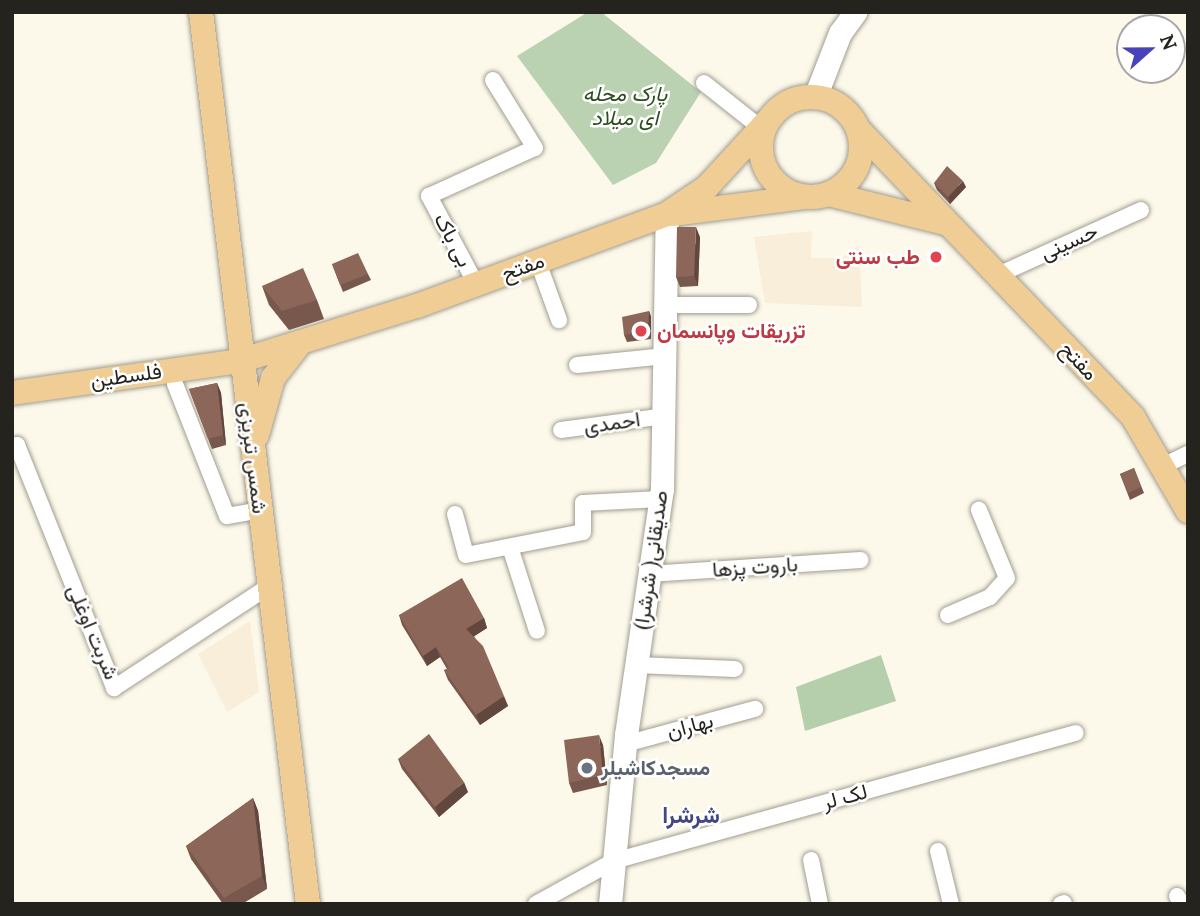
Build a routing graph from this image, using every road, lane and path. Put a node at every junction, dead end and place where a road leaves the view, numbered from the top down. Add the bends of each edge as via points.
1 (201, 12) edge
2 (855, 12) edge
3 (493, 80) dead end
4 (704, 83) dead end
5 (815, 97) junction
6 (767, 122) junction
7 (858, 130) junction
8 (829, 194) junction
9 (804, 197) junction
10 (1141, 210) dead end
11 (667, 214) junction
12 (949, 224) junction
13 (538, 262) junction
14 (998, 275) junction
15 (476, 285) junction
16 (667, 305) junction
17 (749, 305) dead end
18 (559, 320) dead end
19 (298, 346) junction
20 (666, 356) junction
21 (240, 361) junction
22 (577, 365) dead end
23 (175, 384) dead end
24 (12, 393) edge
25 (664, 416) junction
26 (561, 430) dead end
27 (15, 446) edge
28 (1188, 454) edge
29 (1163, 466) junction
30 (256, 474) junction
31 (660, 499) junction
32 (260, 510) junction
33 (979, 510) dead end
34 (1188, 511) edge
35 (455, 514) dead end
36 (510, 547) junction
37 (861, 560) dead end
38 (649, 575) junction
39 (269, 586) junction
40 (948, 615) dead end
41 (537, 631) dead end
42 (636, 665) junction
43 (734, 669) dead end
44 (755, 709) dead end
45 (1076, 733) dead end
46 (625, 744) junction
47 (938, 851) dead end
48 (811, 860) dead end
49 (614, 861) junction
50 (307, 904) edge
51 (536, 904) edge
52 (610, 904) edge
53 (820, 904) edge
54 (951, 904) edge

1 - 21 main road, شمس تبریزی
2 - 5 street via 839,33
3 - 15 street, بی باک via 535,148 429,196
4 - 6 street
5 - 6 main road via 799,98
5 - 7 main road via 841,107
6 - 9 main road via 762,140 765,165 774,180
6 - 11 main road, مفتح via 707,187
7 - 8 main road via 853,174
7 - 12 main road, مفتح
8 - 9 main road
8 - 12 main road
9 - 11 main road
10 - 14 street, حسینی
11 - 13 main road, مفتح
11 - 16 street, (شرشرا )صدیقانی
12 - 14 main road, مفتح
13 - 15 main road, مفتح
13 - 18 street
14 - 29 main road, مفتح via 1133,417
15 - 19 main road, مفتح
16 - 17 street
16 - 20 street, (شرشرا )صدیقانی
19 - 21 main road, مفتح
19 - 30 main road via 264,400
20 - 22 street
20 - 25 street, (شرشرا )صدیقانی
21 - 24 main road, فلسطین
21 - 30 main road, شمس تبریزی
23 - 32 street via 227,516
25 - 26 street, احمدی
25 - 31 street, (شرشرا )صدیقانی
27 - 39 street, شربت اوغلی via 114,688
28 - 29 street
29 - 34 main road, مفتح
30 - 32 main road, شمس تبریزی
31 - 36 street via 583,503 583,532
31 - 38 street, (شرشرا )صدیقانی
32 - 39 main road, شمس تبریزی
33 - 40 street via 1007,578 990,597
35 - 36 street via 467,555
36 - 41 street
37 - 38 street, باروت پزها
38 - 42 street, (شرشرا )صدیقانی
39 - 50 main road, شمس تبریزی
42 - 43 street
42 - 46 street, (شرشرا )صدیقانی
44 - 46 street, بهاران
45 - 49 street, لک لر
46 - 49 street, (شرشرا )صدیقانی
47 - 54 street
48 - 53 street
49 - 51 street, لک لر
49 - 52 street, (شرشرا )صدیقانی

